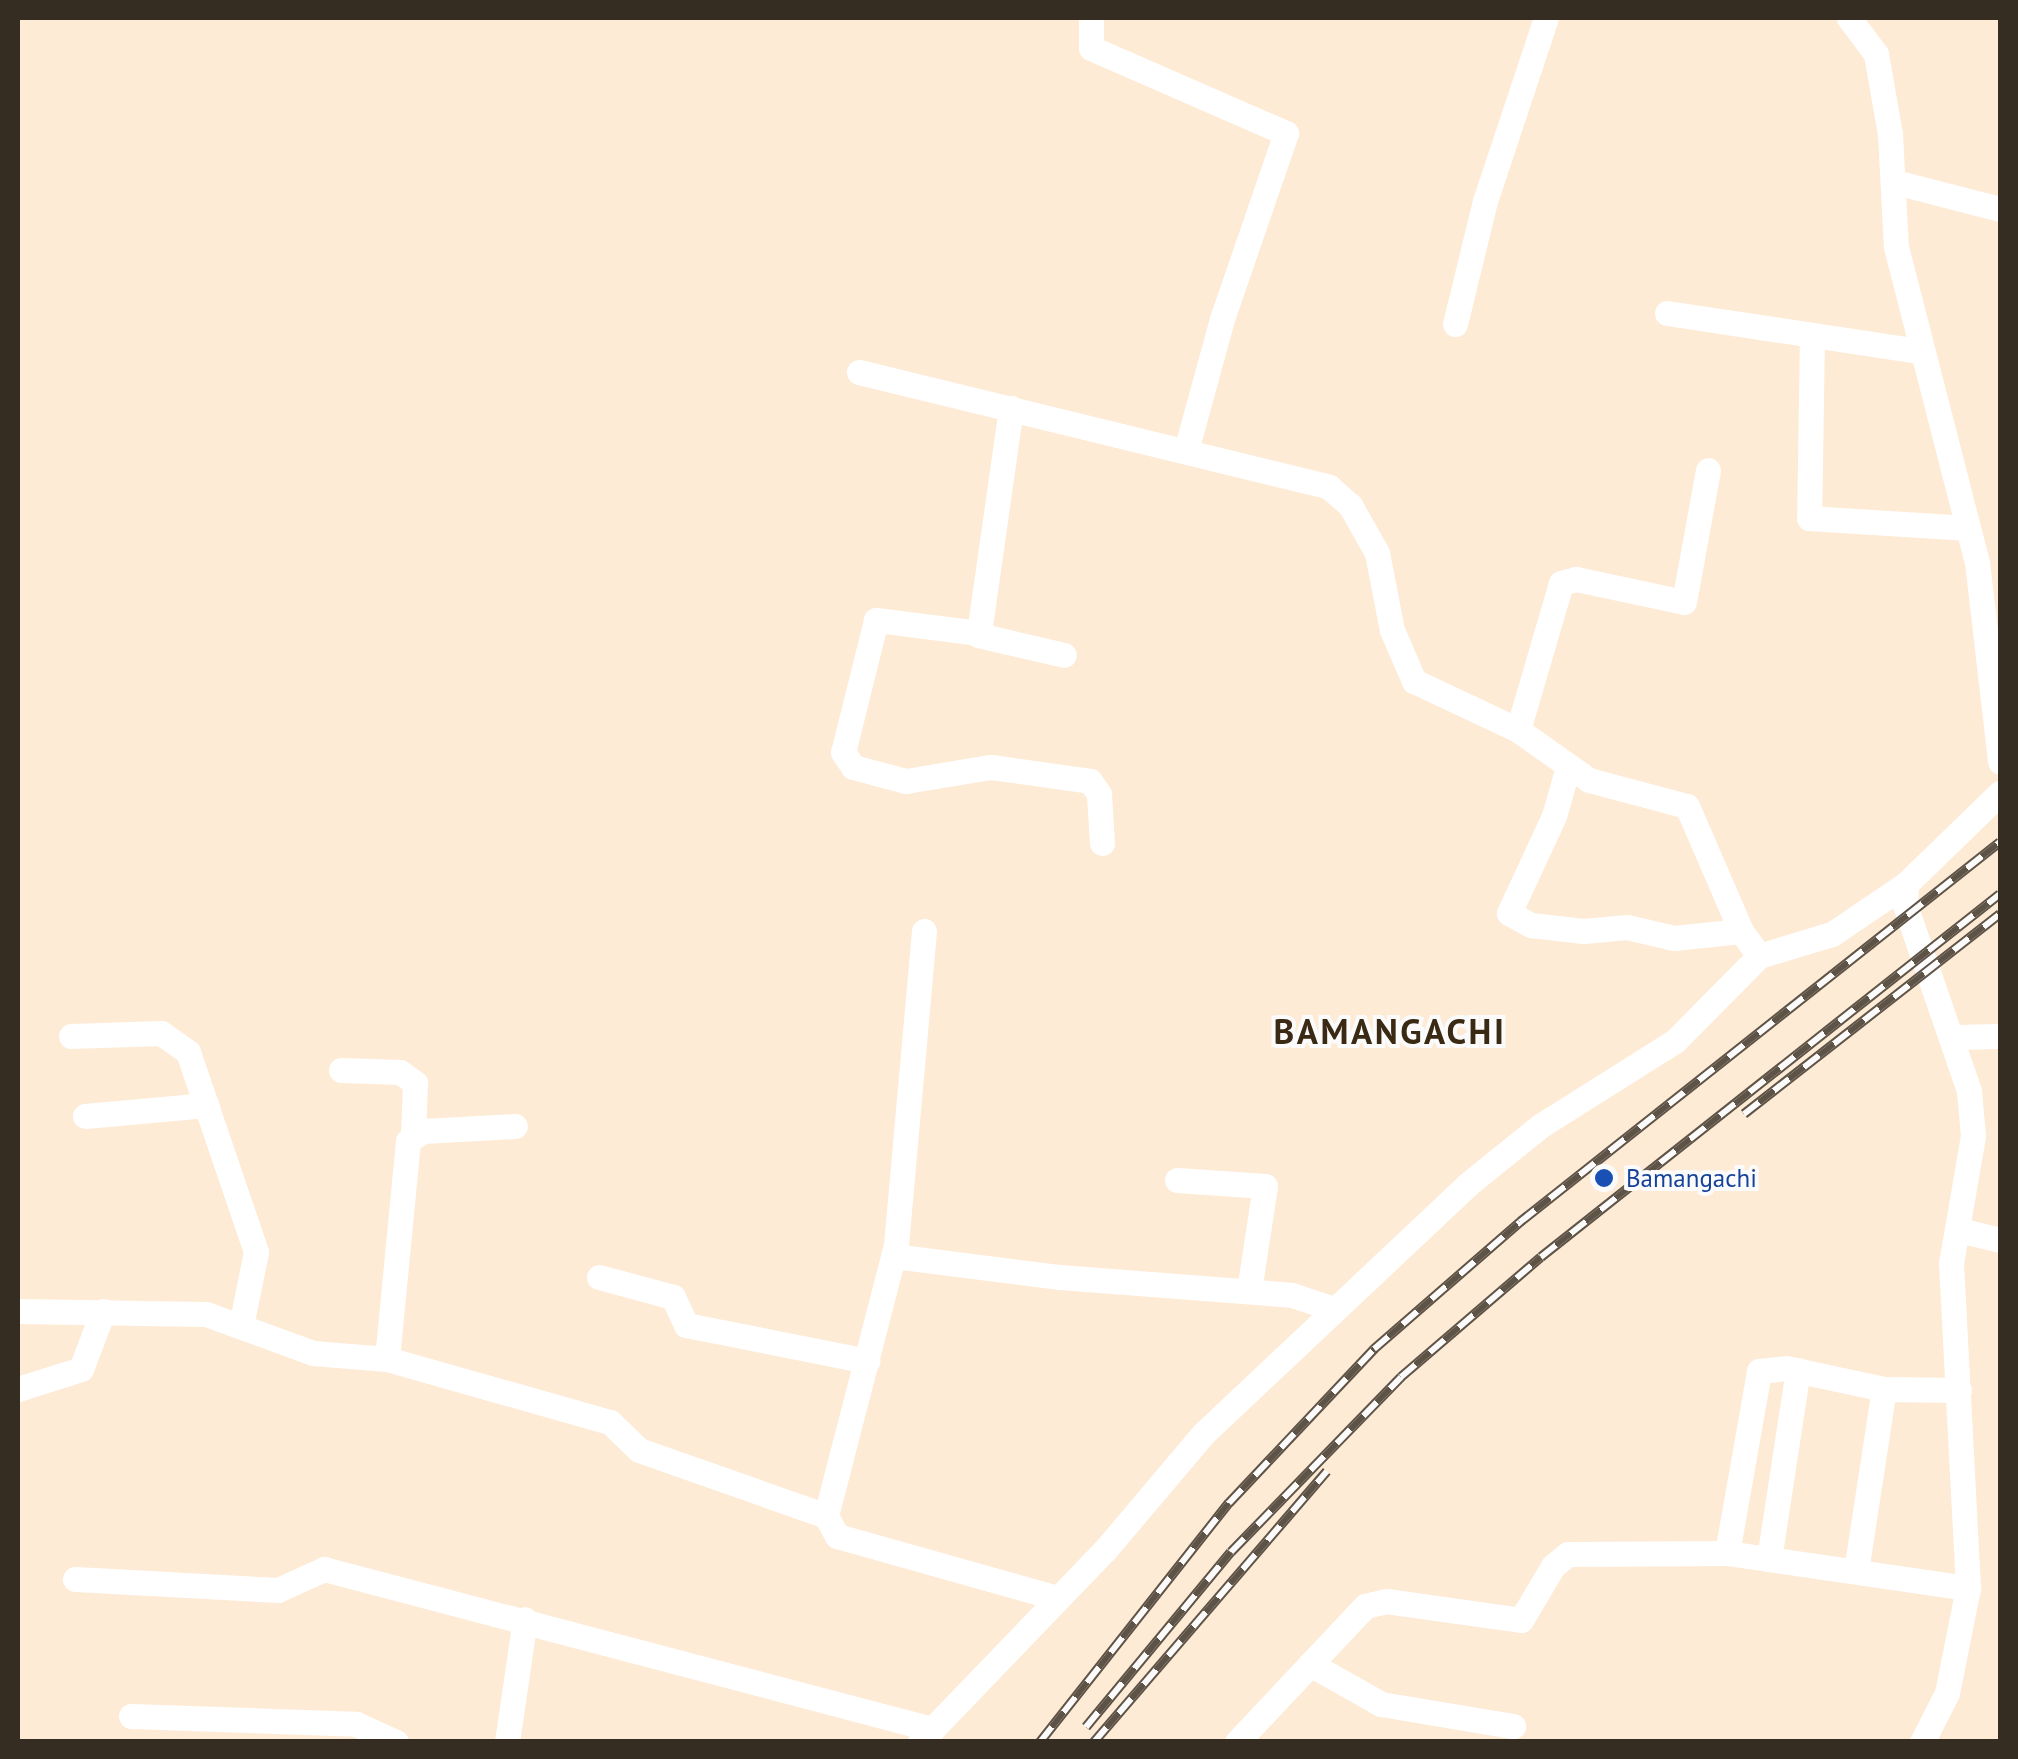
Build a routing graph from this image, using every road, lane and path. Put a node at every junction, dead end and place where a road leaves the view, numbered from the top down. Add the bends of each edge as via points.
1 (1091, 18) edge
2 (1546, 18) edge
3 (1850, 18) edge
4 (1895, 182) junction
5 (2000, 209) edge
6 (1667, 313) dead end
7 (1455, 324) dead end
8 (1812, 335) junction
9 (1918, 351) junction
10 (860, 372) dead end
11 (1012, 408) junction
12 (1186, 451) junction
13 (1708, 470) dead end
14 (1968, 528) junction
15 (1990, 587) edge
16 (978, 635) junction
17 (1064, 656) dead end
18 (1518, 730) junction
19 (2000, 762) edge
20 (1568, 767) junction
21 (2000, 796) edge
22 (1102, 844) dead end
23 (1906, 884) junction
24 (1741, 931) junction
25 (924, 932) dead end
26 (1759, 956) junction
27 (71, 1036) dead end
28 (1954, 1036) junction
29 (2000, 1036) edge
30 (341, 1070) dead end
31 (207, 1105) junction
32 (84, 1116) dead end
33 (515, 1126) dead end
34 (413, 1134) junction
35 (1177, 1180) dead end
36 (1960, 1230) junction
37 (2000, 1240) edge
38 (893, 1256) junction
39 (599, 1277) dead end
40 (1249, 1292) junction
41 (1334, 1309) junction
42 (18, 1311) edge
43 (103, 1311) junction
44 (241, 1326) junction
45 (387, 1359) junction
46 (867, 1361) junction
47 (1798, 1370) junction
48 (18, 1389) edge
49 (1884, 1389) junction
50 (1958, 1390) junction
51 (826, 1516) junction
52 (1728, 1554) junction
53 (1769, 1559) junction
54 (1856, 1571) junction
55 (75, 1579) dead end
56 (1968, 1588) junction
57 (1057, 1598) junction
58 (525, 1620) junction
59 (1310, 1664) junction
60 (131, 1716) dead end
61 (1513, 1726) dead end
62 (926, 1735) edge
63 (1239, 1741) edge
64 (396, 1742) edge
65 (507, 1742) edge
66 (1922, 1742) edge

1 - 12 street via 1091,48 1286,134 1222,318
2 - 7 street via 1485,201
3 - 4 street via 1876,54
4 - 5 street
4 - 9 street via 1896,247
6 - 8 street
8 - 9 street
8 - 14 street via 1809,518
9 - 14 street
10 - 11 street
11 - 12 street
11 - 16 street
12 - 18 street via 1315,482 1342,496 1377,553 1392,630 1414,680
13 - 18 street via 1684,602 1576,579 1561,583
14 - 15 street
15 - 19 street
16 - 17 street
16 - 22 street via 876,620 850,714 846,760 906,780 990,767 1082,778 1099,794
18 - 20 street
20 - 24 street via 1588,780 1692,810
20 - 24 street via 1554,816 1513,894 1510,913 1531,925 1584,931 1627,927 1674,938
21 - 23 street
23 - 26 street via 1832,934
23 - 28 street via 1905,905
24 - 26 street
25 - 38 street
26 - 41 street via 1675,1040 1540,1126
27 - 31 street via 171,1035 188,1052
28 - 29 street
28 - 36 street via 1973,1136
30 - 34 street via 400,1072 415,1082
31 - 32 street
31 - 44 street via 256,1252
33 - 34 street
34 - 45 street
35 - 40 street via 1264,1186
36 - 37 street
36 - 50 street via 1951,1263
38 - 40 street
38 - 46 street
39 - 46 street via 673,1296 686,1325
40 - 41 street via 1292,1295
41 - 57 street via 1203,1434
42 - 43 street
43 - 44 street via 206,1314
43 - 48 street via 81,1369
44 - 45 street via 313,1353
45 - 51 street via 610,1422 639,1450
46 - 51 street
47 - 49 street
47 - 52 street via 1765,1368 1755,1379
47 - 53 street
49 - 50 street
49 - 54 street
50 - 56 street
51 - 57 street via 837,1536
52 - 53 street
52 - 59 street via 1568,1554 1553,1566 1522,1620 1377,1602
53 - 54 street
54 - 56 street
55 - 58 street via 278,1590 324,1569
56 - 66 street via 1947,1693
57 - 62 street
58 - 62 street
58 - 65 street
59 - 61 street via 1381,1704
59 - 63 street
60 - 64 street via 356,1724

